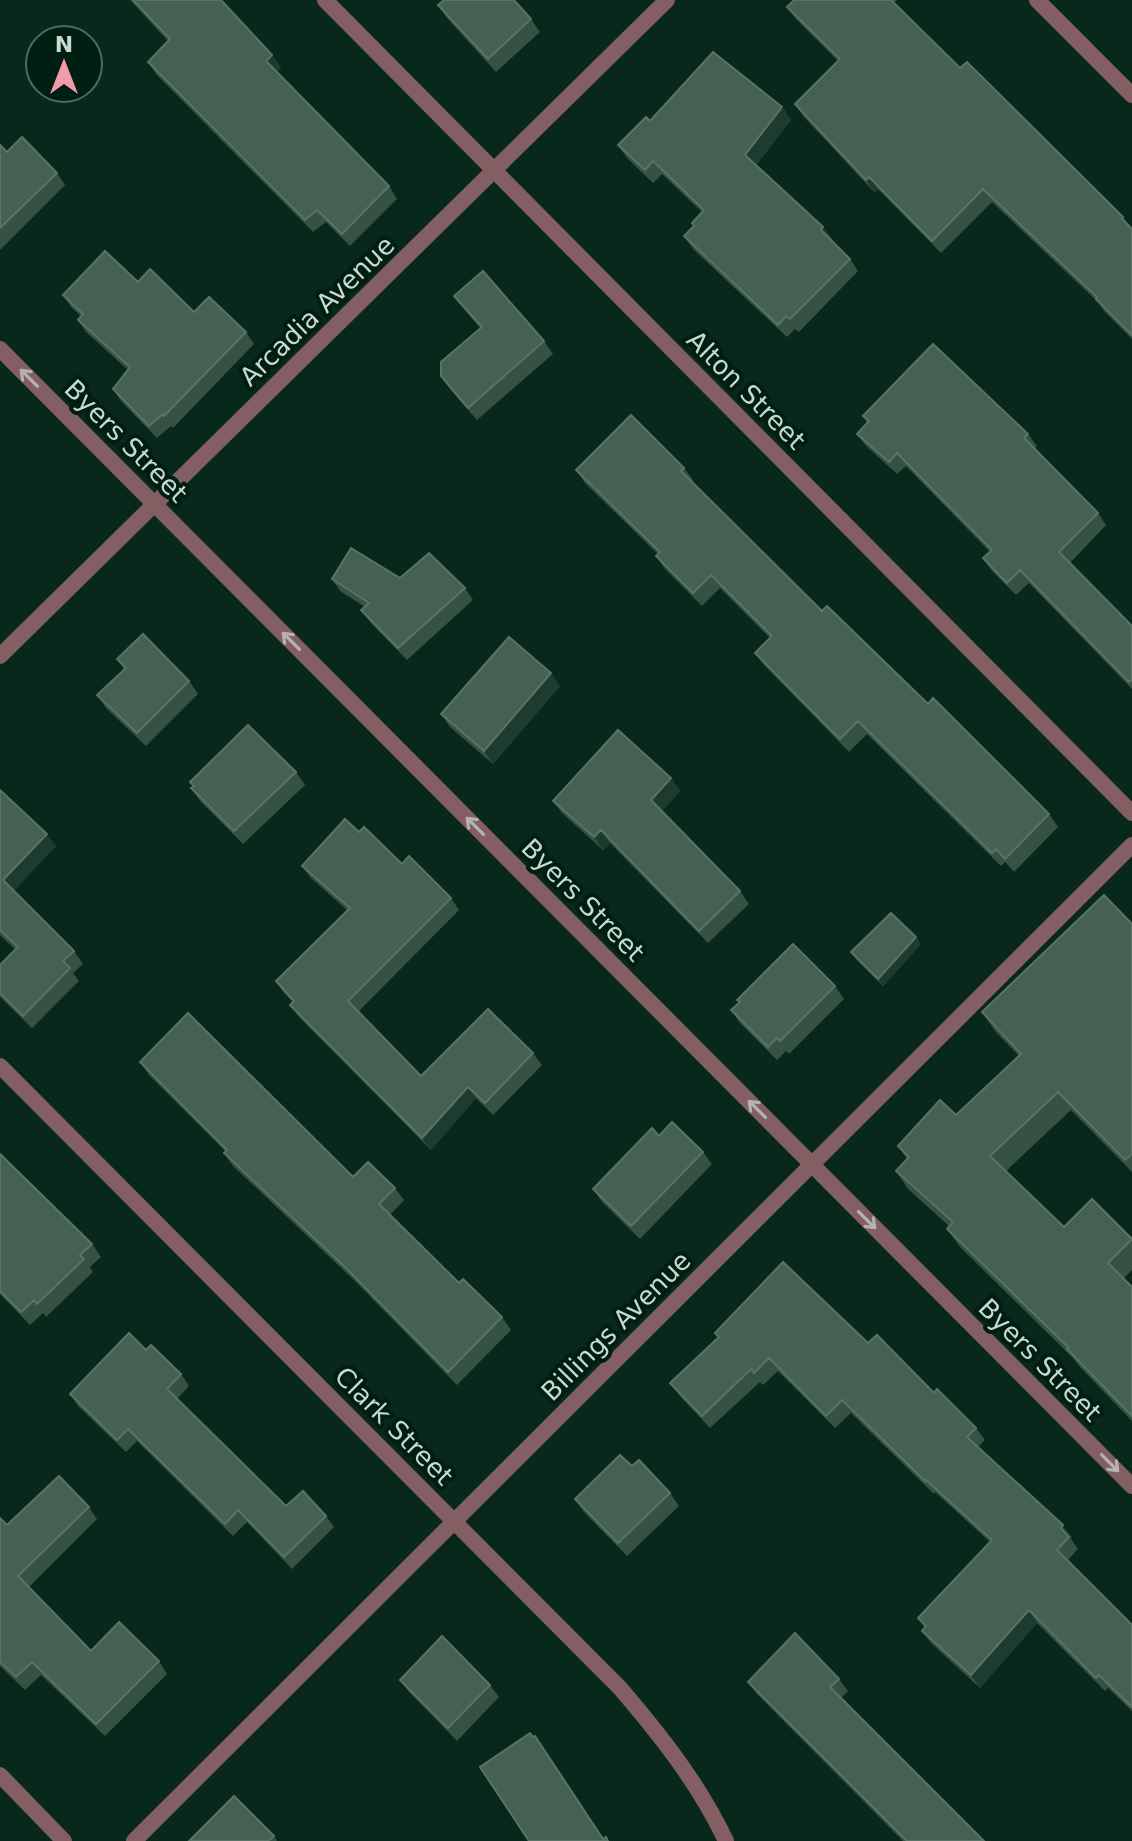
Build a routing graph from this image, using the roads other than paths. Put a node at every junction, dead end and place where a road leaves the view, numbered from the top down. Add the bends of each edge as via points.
1 (325, 0) edge
2 (667, 0) edge
3 (1037, 0) edge
4 (1132, 95) edge
5 (494, 170) junction
6 (0, 349) edge
7 (154, 504) junction
8 (0, 656) edge
9 (1132, 813) edge
10 (1132, 845) edge
11 (0, 1066) edge
12 (812, 1164) junction
13 (1132, 1486) edge
14 (455, 1521) junction
15 (0, 1775) edge
16 (64, 1841) edge
17 (134, 1841) edge
18 (726, 1841) edge

1 - 5 street, Alton Street
2 - 5 street, Arcadia Avenue
3 - 4 street
5 - 7 street, Arcadia Avenue
5 - 9 street, Alton Street
7 -> 6 street, Byers Street
7 - 8 street, Arcadia Avenue
12 -> 7 street, Byers Street
10 - 12 street, Billings Avenue
11 - 14 street, Clark Street
12 -> 13 street, Byers Street
12 - 14 street, Billings Avenue
14 - 17 street, Billings Avenue
14 - 18 street, Clark Street via 662,1737
15 - 16 street

